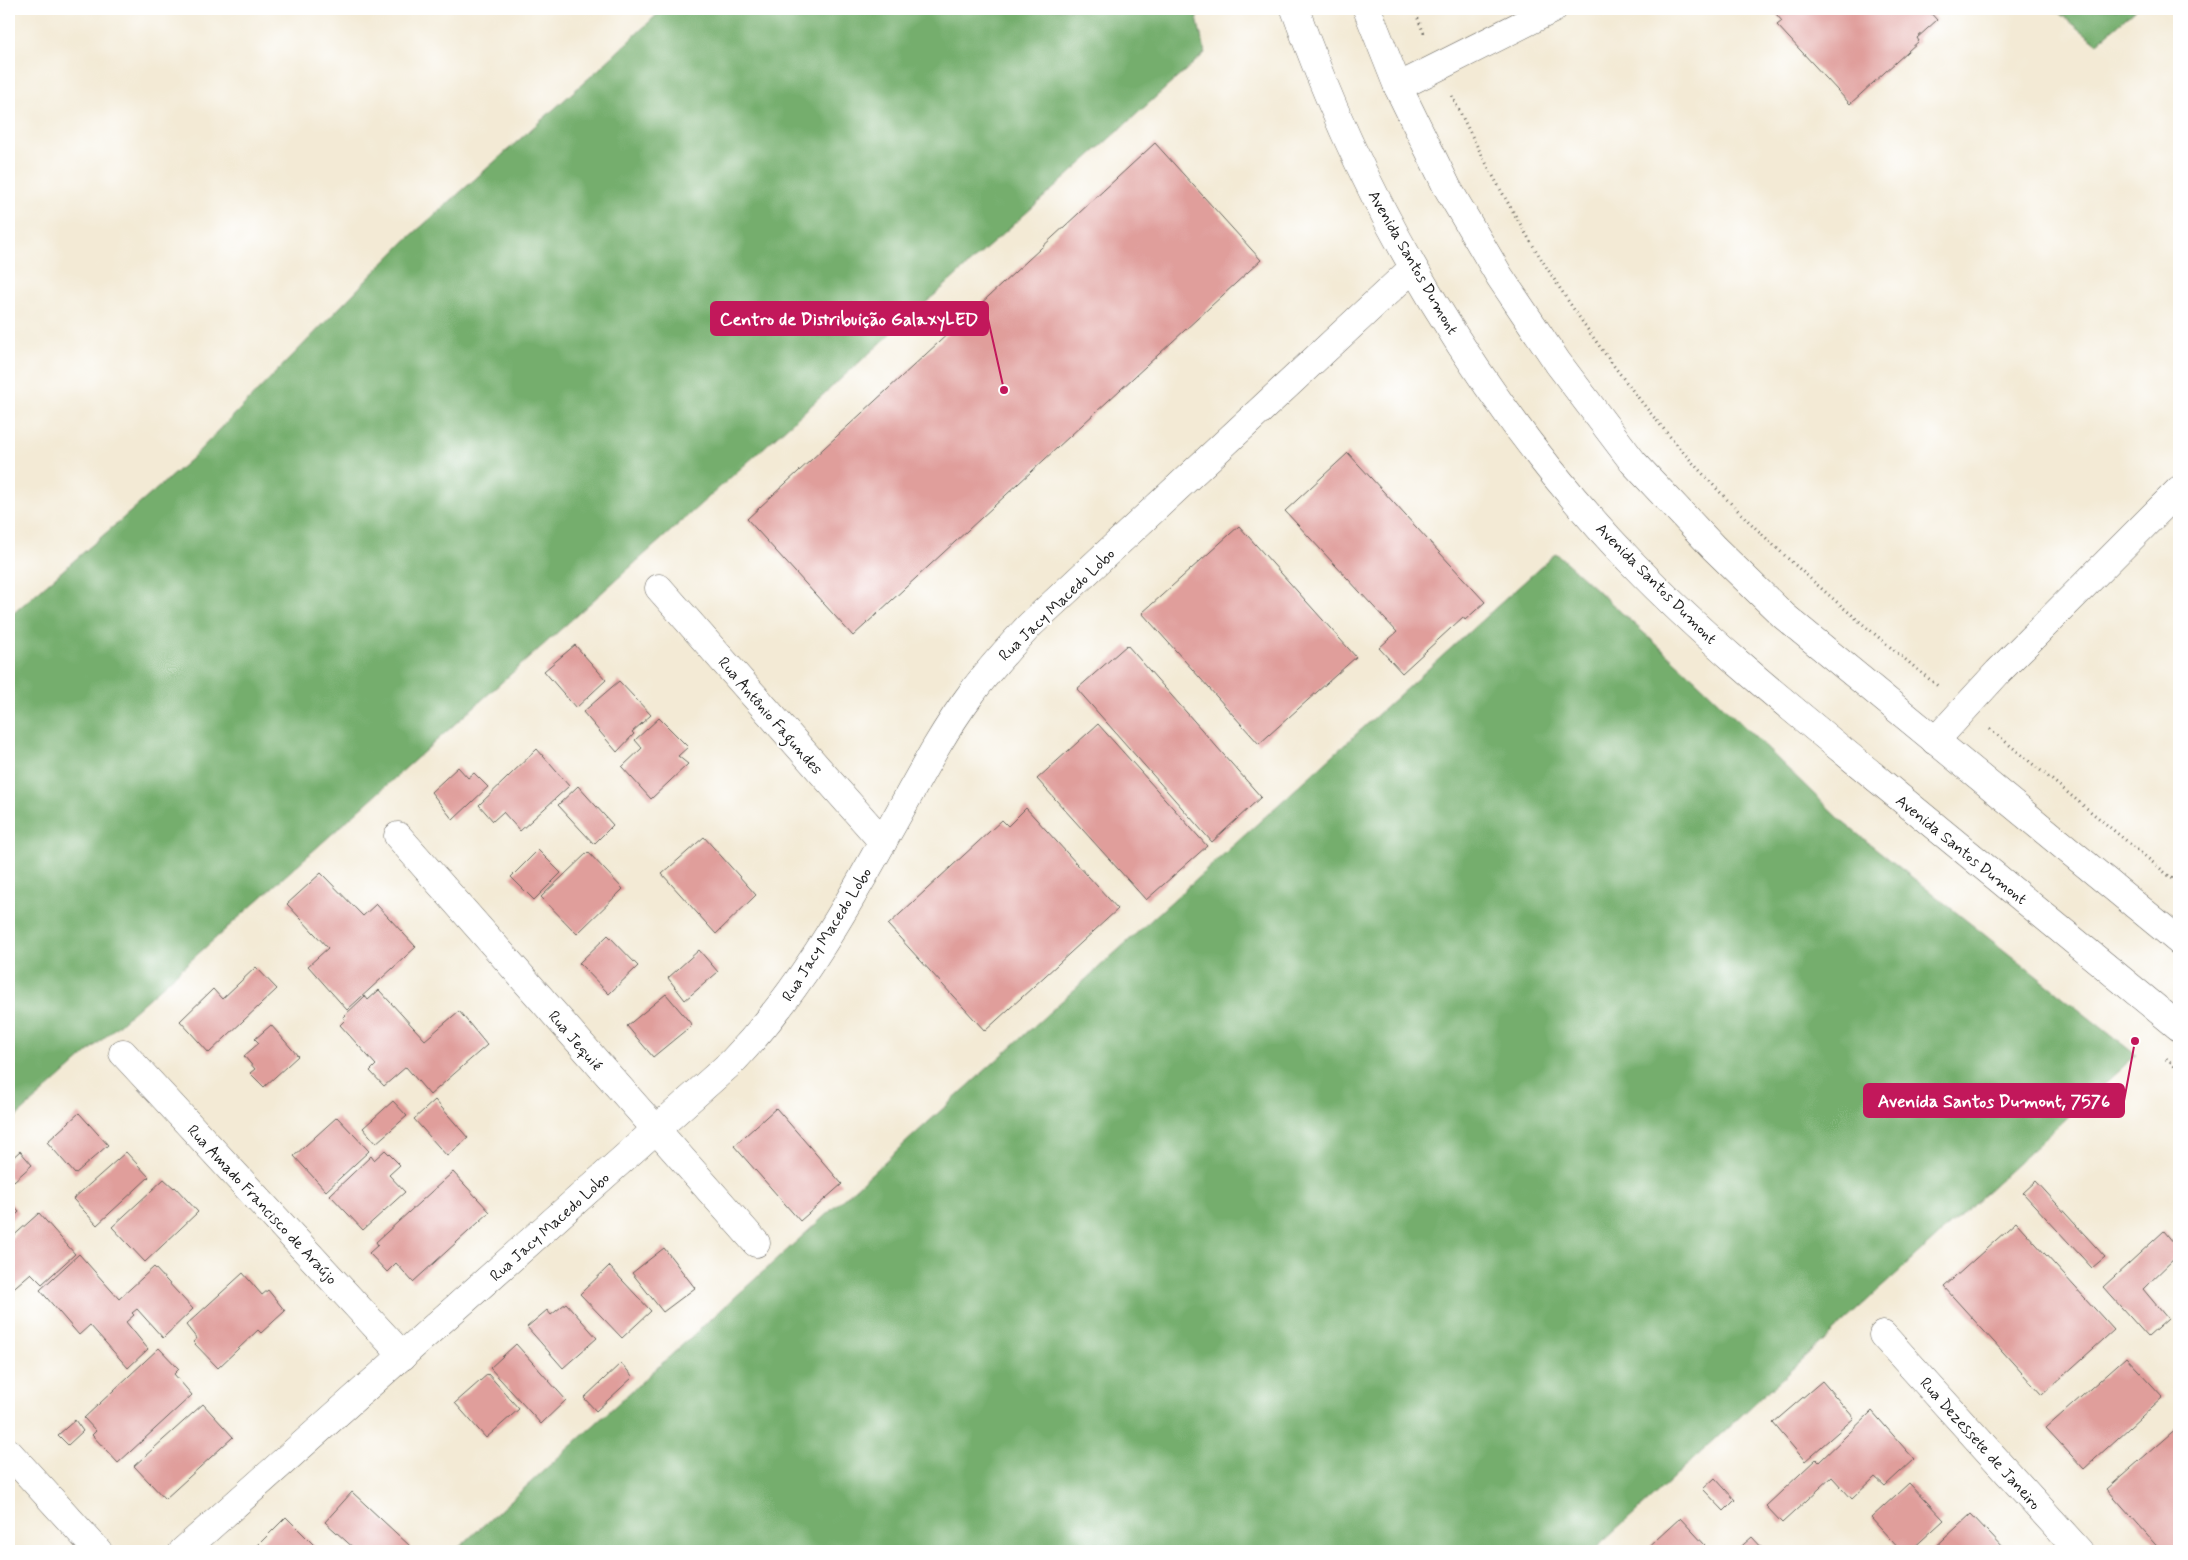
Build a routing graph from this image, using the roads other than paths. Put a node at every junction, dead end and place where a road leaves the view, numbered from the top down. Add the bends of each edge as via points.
1 (1294, 9) edge
2 (1367, 9) edge
3 (1553, 9) edge
4 (1398, 87) junction
5 (1414, 268) junction
6 (2179, 490) edge
7 (659, 588) dead end
8 (1935, 741) junction
9 (398, 836) dead end
10 (883, 842) junction
11 (2179, 941) edge
12 (2179, 1027) edge
13 (123, 1053) dead end
14 (656, 1131) junction
15 (756, 1243) dead end
16 (1883, 1335) dead end
17 (403, 1356) junction
18 (9, 1452) edge
19 (98, 1551) edge
20 (183, 1551) edge
21 (2079, 1551) edge

1 - 5 street, Avenida Santos Dumont via 1315,68 1362,170
2 - 4 street
3 - 4 street
4 - 8 street via 1447,186 1500,277 1558,363 1634,462 1714,548 1784,616
5 - 10 street, Rua Jacy Macedo Lobo via 1030,625 971,693 920,773
5 - 12 street, Avenida Santos Dumont via 1506,410 1569,493 1633,564 1710,638 1799,715
6 - 8 street
7 - 10 street, Rua Antônio Fagundes
8 - 11 street
9 - 14 street, Rua Jequié
10 - 14 street, Rua Jacy Macedo Lobo via 808,967 761,1031
13 - 17 street, Rua Amado Francisco de Araújo
14 - 15 street, Rua Jequié
14 - 17 street, Rua Jacy Macedo Lobo
16 - 21 street, Rua Dezessete de Janeiro
17 - 20 street, Rua Jacy Macedo Lobo
18 - 19 street

